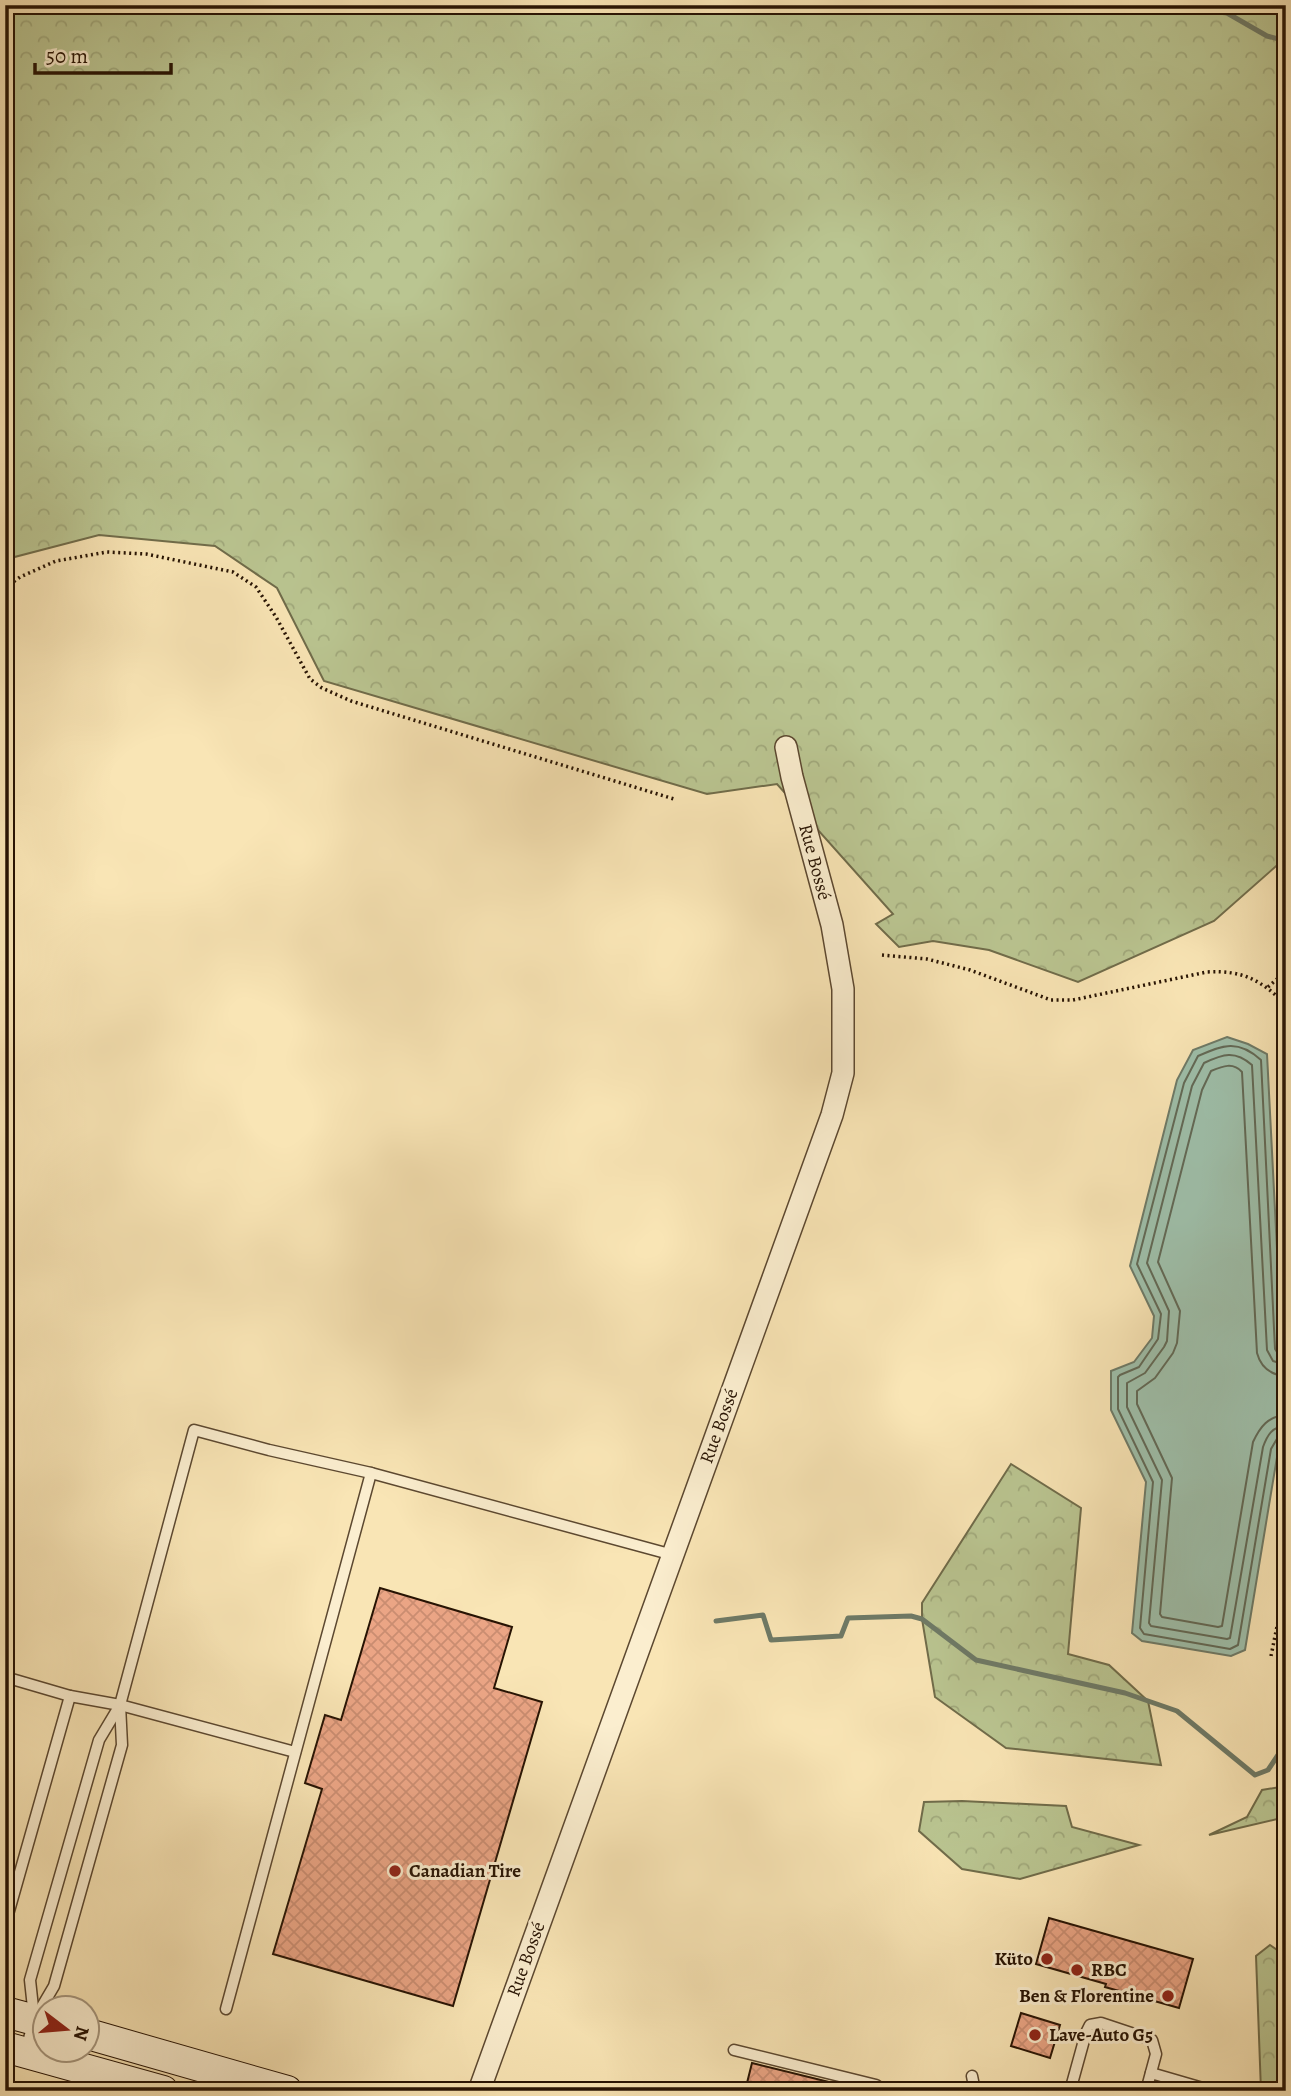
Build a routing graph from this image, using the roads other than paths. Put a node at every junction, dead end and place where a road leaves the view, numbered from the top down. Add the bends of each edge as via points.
1 (786, 747) dead end
2 (370, 1474) junction
3 (673, 1555) junction
4 (5, 1677) edge
5 (70, 1696) junction
6 (120, 1705) junction
7 (295, 1752) junction
8 (5, 1914) edge
9 (33, 1994) edge
10 (51, 1994) edge
11 (226, 2009) dead end
12 (5, 2012) edge
13 (32, 2019) edge
14 (32, 2030) edge
15 (102, 2038) edge
16 (15, 2049) edge
17 (734, 2050) dead end
18 (1151, 2073) junction
19 (972, 2076) dead end
20 (163, 2091) edge
21 (287, 2091) edge
22 (479, 2091) edge
23 (884, 2091) edge
24 (975, 2091) edge
25 (1070, 2091) edge
26 (1146, 2091) edge
27 (1213, 2091) edge

1 - 3 street, Rue Bossé via 832,925 843,989 843,1073 832,1115
2 - 3 lane
2 - 6 lane via 194,1430
2 - 7 lane
3 - 22 street, Rue Bossé
4 - 5 lane
5 - 6 lane
5 - 8 lane
6 - 7 lane
6 - 9 lane via 99,1740 30,1980
6 - 10 lane via 122,1745
7 - 11 lane
12 - 13 main road
14 - 16 lane
15 - 21 main road
16 - 20 main road
17 - 23 lane via 876,2085
18 - 25 lane via 1156,2054 1152,2039 1095,2023 1086,2033
18 - 26 lane
18 - 27 lane
19 - 24 lane

